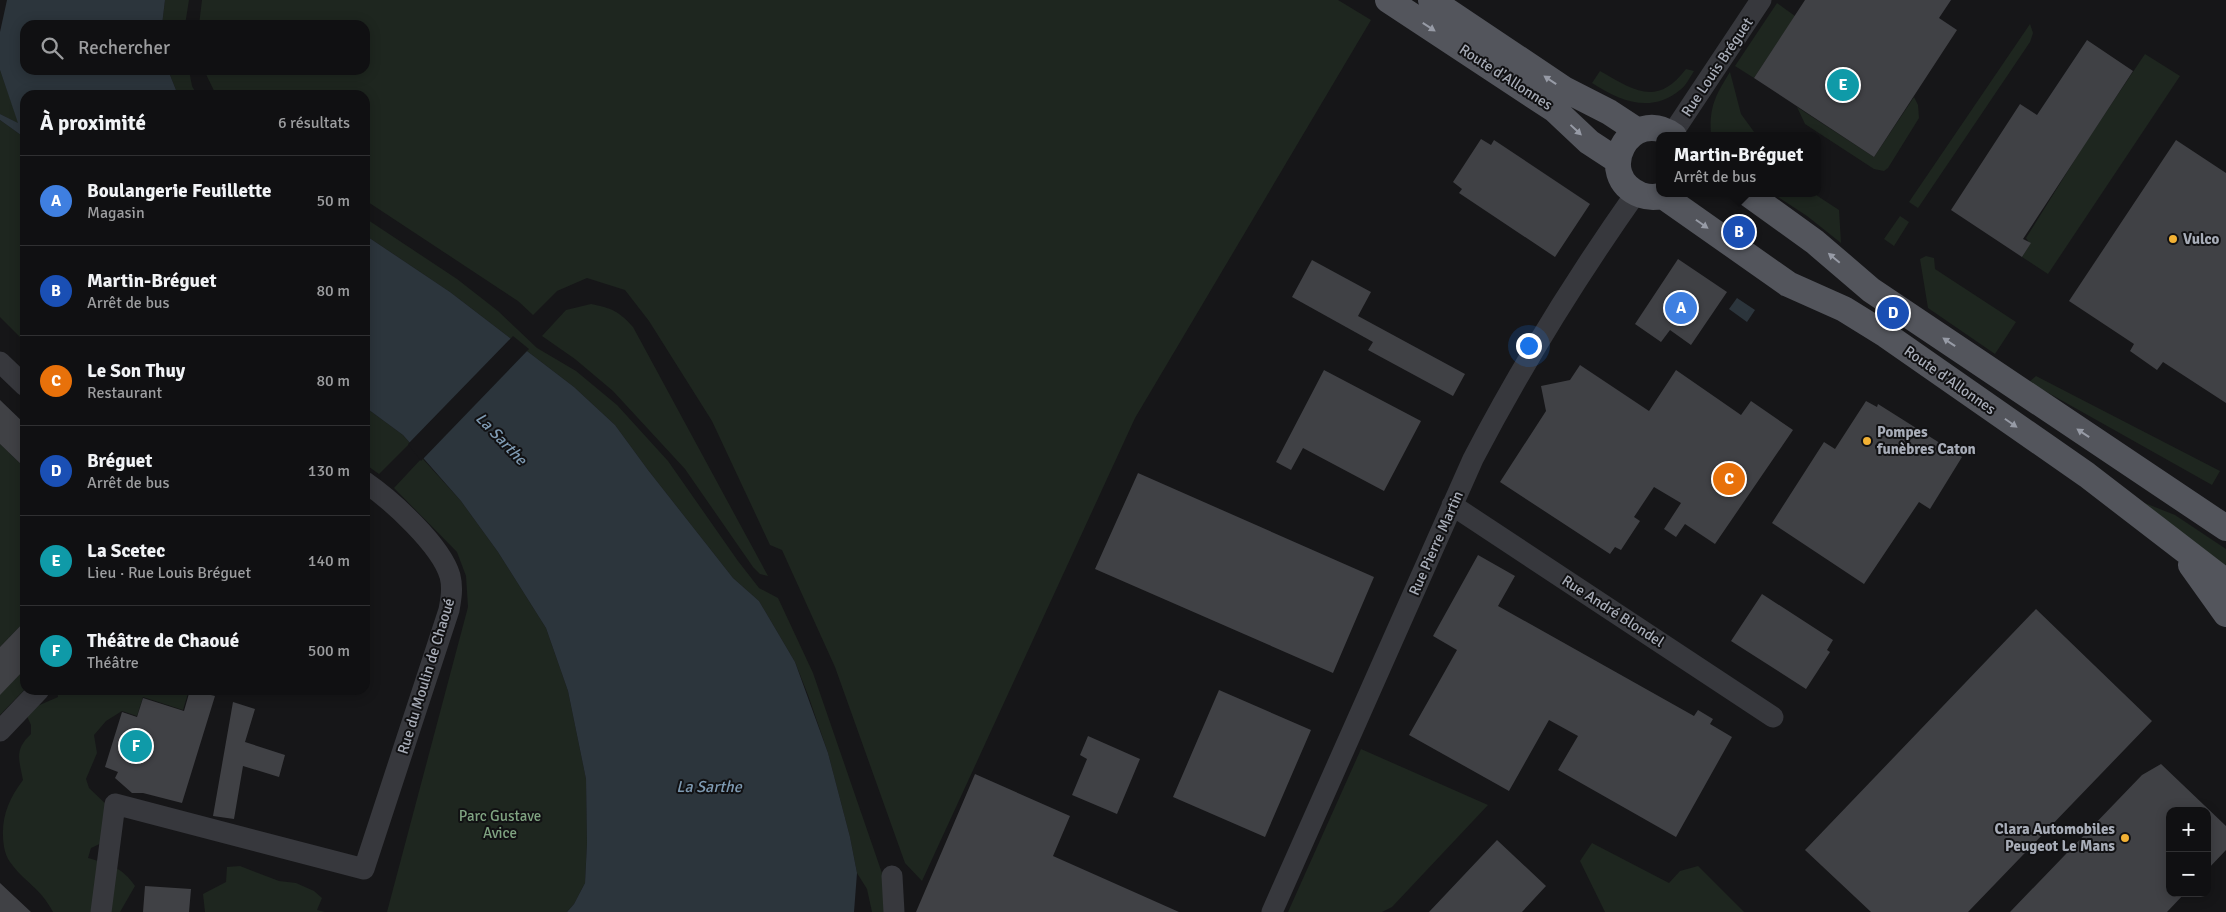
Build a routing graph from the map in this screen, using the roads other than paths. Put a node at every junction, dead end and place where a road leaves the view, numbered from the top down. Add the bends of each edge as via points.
1 (1388, 0) edge
2 (1431, 0) edge
3 (1762, 0) edge
4 (1638, 131) junction
5 (1665, 132) edge
6 (1675, 132) edge
7 (1618, 161) junction
8 (1636, 193) junction
9 (1656, 196) edge
10 (1669, 197) edge
11 (1753, 197) edge
12 (0, 362) edge
13 (20, 381) edge
14 (2105, 447) junction
15 (370, 485) edge
16 (1452, 505) junction
17 (2226, 509) edge
18 (2150, 524) junction
19 (2226, 528) edge
20 (2226, 582) edge
21 (2226, 614) edge
22 (33, 695) edge
23 (1773, 717) dead end
24 (0, 731) edge
25 (892, 876) dead end
26 (101, 912) edge
27 (894, 912) edge
28 (1272, 912) edge

1 -> 7 main road, Route d'Allonnes via 1555,110 1589,142
4 -> 2 main road, Route d'Allonnes via 1564,89
3 - 6 street, Rue Louis Bréguet
4 - 5 main road via 1655,128
4 - 7 main road via 1624,142
7 - 8 main road via 1622,180
8 - 9 main road, Route d'Allonnes
8 - 16 street, Rue Pierre Martin via 1500,406
10 -> 18 main road, Route d'Allonnes via 1788,284 1844,310 1886,335
14 -> 11 main road, Route d'Allonnes via 1871,290 1815,242
12 - 13 street
14 - 17 main road
14 - 19 main road, Route d'Allonnes
15 - 26 street, Rue du Moulin de Chaoué via 432,544 450,576 452,593 364,869 115,804
16 - 23 street, Rue André Blondel
16 - 28 street, Rue Pierre Martin
18 - 20 main road, Route d'Allonnes
18 - 21 main road via 2190,565
22 - 24 street
25 - 27 street

